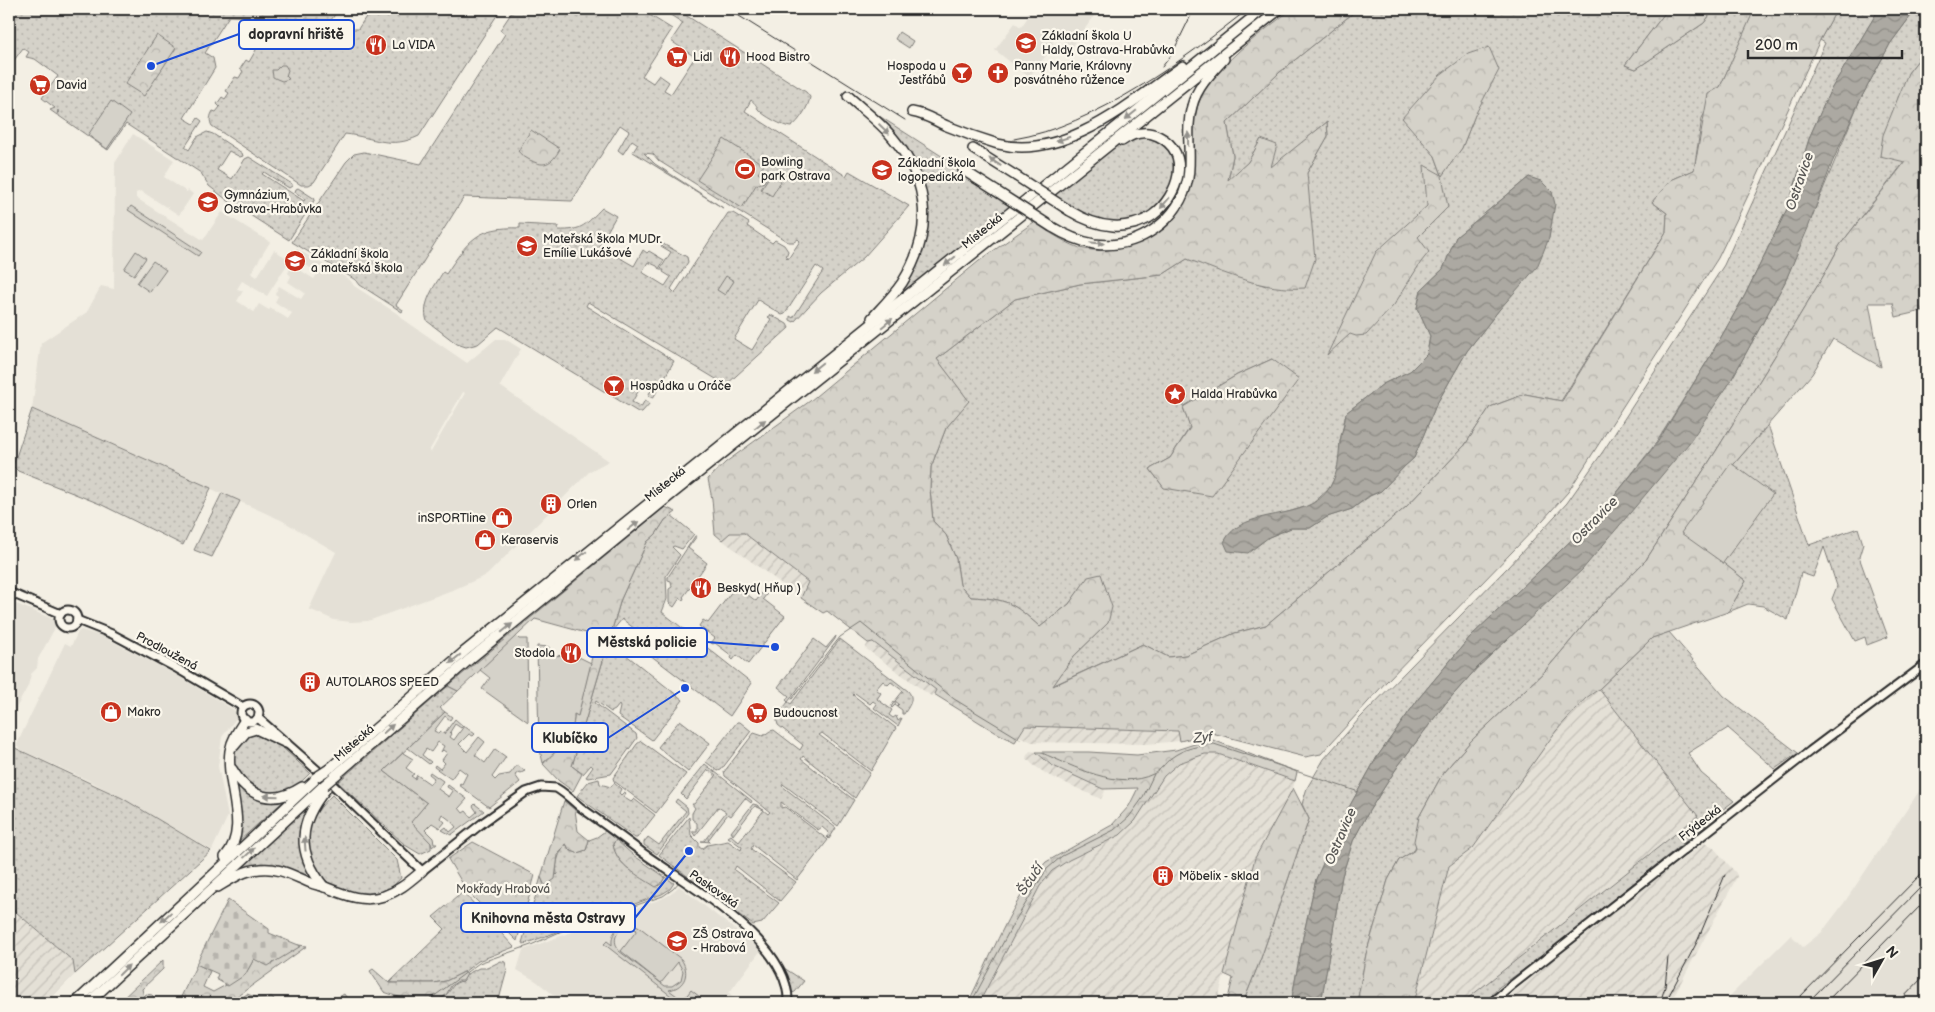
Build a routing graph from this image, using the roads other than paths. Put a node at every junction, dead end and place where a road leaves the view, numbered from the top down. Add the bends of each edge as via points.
1 (1263, 9) edge
2 (1280, 9) edge
3 (1237, 29) junction
4 (1246, 36) junction
5 (848, 96) dead end
6 (912, 112) dead end
7 (973, 150) dead end
8 (963, 170) dead end
9 (1064, 181) junction
10 (856, 337) junction
11 (9, 592) edge
12 (61, 614) junction
13 (77, 620) junction
14 (1926, 664) edge
15 (243, 707) junction
16 (258, 718) junction
17 (245, 720) junction
18 (286, 743) junction
19 (230, 750) junction
20 (230, 766) junction
21 (334, 773) junction
22 (322, 781) junction
23 (422, 871) junction
24 (202, 884) junction
25 (324, 887) junction
26 (200, 898) junction
27 (75, 1003) edge
28 (88, 1003) edge
29 (788, 1003) edge
30 (1491, 1003) edge

1 - 3 highway, Místecká
2 - 4 highway, Místecká
3 -> 6 highway via 1106,120 1058,140 1033,145 1000,144
3 -> 10 highway, Místecká
8 -> 4 highway, bridge via 1052,227 1082,241 1108,244 1136,239 1151,232 1178,204 1186,185 1188,128 1195,97 1209,76
4 - 9 highway, Místecká
5 -> 10 highway via 900,147 913,169 924,206 921,243 909,271
9 -> 7 highway, bridge via 1139,133 1165,140 1178,158 1178,178 1171,195 1157,212 1144,221 1108,226 1088,221
21 -> 9 highway, Místecká via 672,494
10 -> 21 highway, Místecká via 464,652
11 - 12 main road
12 - 13 main road via 72,610
12 - 13 main road via 60,622 65,627 74,626
13 - 15 main road, Prodloužená via 112,634
14 - 30 main road, Frýdecká
15 - 16 main road via 249,704 256,706
15 - 17 main road
16 - 17 main road
16 - 18 main road
17 - 19 highway
18 - 19 highway via 261,730 251,729
18 - 22 main road
19 - 20 highway
22 -> 20 highway via 287,795 266,797 244,786
20 - 24 highway via 236,821 234,843
21 - 22 highway, Místecká, bridge
22 - 23 main road
22 - 24 highway, Místecká via 269,822
25 -> 22 highway via 308,863 304,842 308,814
26 -> 22 highway, Místecká
23 - 25 highway via 397,891 373,899 354,898
23 - 29 main road, Paskovská via 526,792 546,786 560,791 727,911 756,937 778,968 787,990
24 -> 27 highway, Místecká
25 - 26 highway via 286,871 259,869 233,878
28 -> 26 highway, Místecká

